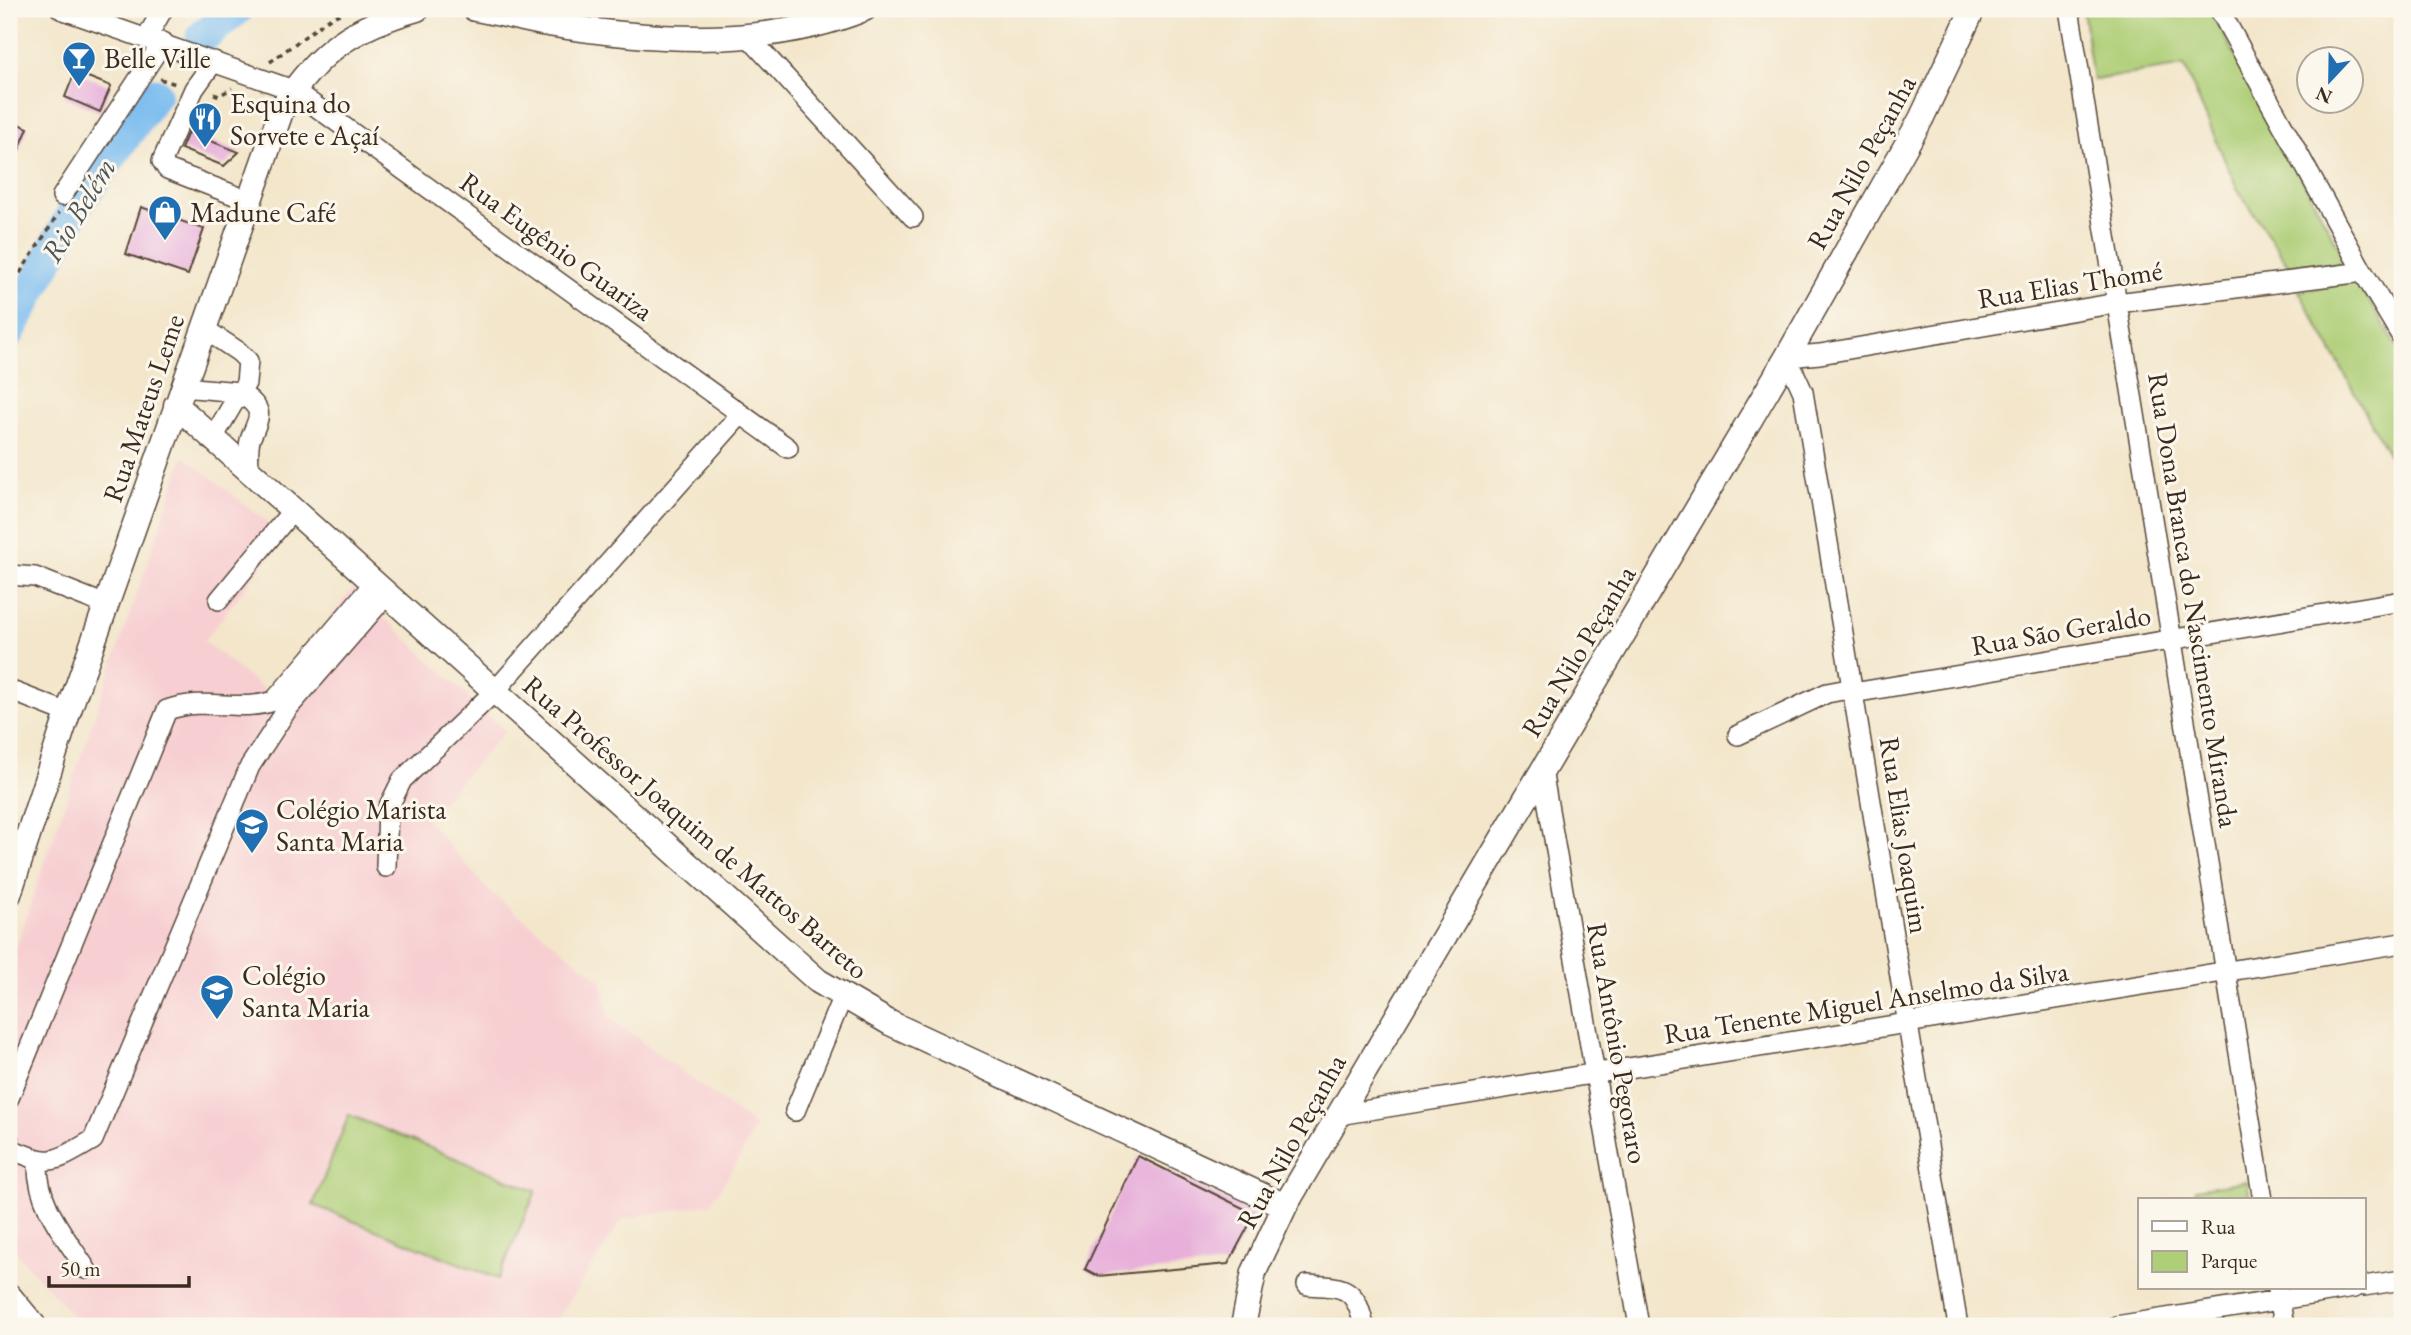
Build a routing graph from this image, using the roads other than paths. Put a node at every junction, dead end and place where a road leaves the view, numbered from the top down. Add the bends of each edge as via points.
1 (61, 9) edge
2 (163, 9) edge
3 (417, 9) edge
4 (475, 9) edge
5 (864, 9) edge
6 (1973, 9) edge
7 (2069, 9) edge
8 (2219, 9) edge
9 (544, 16) edge
10 (746, 34) junction
11 (155, 39) junction
12 (214, 61) junction
13 (293, 90) junction
14 (247, 200) junction
15 (61, 204) road end
16 (913, 217) dead end
17 (2362, 272) junction
18 (2117, 303) junction
19 (203, 328) junction
20 (2402, 337) edge
21 (1787, 356) junction
22 (240, 392) junction
23 (179, 396) junction
24 (741, 414) junction
25 (213, 438) junction
26 (788, 448) dead end
27 (249, 471) junction
28 (293, 510) junction
29 (9, 575) edge
30 (381, 589) junction
31 (219, 600) dead end
32 (2402, 601) edge
33 (106, 605) junction
34 (2172, 639) junction
35 (9, 690) edge
36 (495, 691) junction
37 (1853, 693) junction
38 (68, 713) junction
39 (1738, 735) dead end
40 (1542, 770) junction
41 (386, 867) dead end
42 (9, 894) edge
43 (2402, 943) edge
44 (2226, 972) junction
45 (842, 998) junction
46 (1908, 1023) junction
47 (1595, 1074) junction
48 (9, 1098) edge
49 (795, 1111) dead end
50 (1338, 1115) junction
51 (9, 1141) edge
52 (38, 1162) junction
53 (2263, 1198) edge
54 (1285, 1206) junction
55 (86, 1269) dead end
56 (2402, 1280) edge
57 (1307, 1285) dead end
58 (2366, 1286) edge
59 (2329, 1290) edge
60 (2279, 1294) edge
61 (9, 1296) edge
62 (34, 1326) edge
63 (1242, 1326) edge
64 (1364, 1326) edge
65 (1639, 1326) edge
66 (1958, 1326) edge
67 (2116, 1326) edge
68 (2284, 1326) edge

1 - 11 street, Rua Eugênio Guariza
2 - 11 street
3 - 13 main road, Rua Mateus Leme via 346,37 309,69
4 - 9 main road
5 - 10 main road via 822,23
6 - 21 main road, Rua Nilo Peçanha via 1920,118
7 - 18 street, Rua Dona Branca do Nascimento Miranda
8 - 17 street
9 - 10 main road via 653,37
10 - 16 street
11 - 12 street, Rua Eugênio Guariza
11 - 15 street
12 - 13 street, Rua Eugênio Guariza
12 - 14 street via 194,89 163,166
13 - 14 main road, Rua Mateus Leme via 272,130
13 - 24 street, Rua Eugênio Guariza
14 - 19 main road, Rua Mateus Leme
17 - 18 street, Rua Elias Thomé
17 - 20 street
18 - 21 street, Rua Elias Thomé
18 - 34 street, Rua Dona Branca do Nascimento Miranda
19 - 22 street via 248,361 246,383
19 - 23 main road, Rua Mateus Leme
21 - 37 street, Rua Elias Joaquim via 1803,392
21 - 40 main road, Rua Nilo Peçanha
22 - 23 street
22 - 25 street
22 - 27 street via 257,406 260,419 250,439
23 - 25 main road, Rua Professor Joaquim de Mattos Barreto
23 - 33 main road, Rua Mateus Leme
24 - 26 street, Rua Eugênio Guariza
24 - 36 street
25 - 27 main road, Rua Professor Joaquim de Mattos Barreto
27 - 28 main road, Rua Professor Joaquim de Mattos Barreto
28 - 30 main road, Rua Professor Joaquim de Mattos Barreto
28 - 31 street
29 - 33 street via 35,577
30 - 36 main road, Rua Professor Joaquim de Mattos Barreto
30 - 48 street via 274,701 254,707 190,702 167,710
30 - 52 street via 288,708 250,766 93,1140 57,1160
32 - 34 street, Rua São Geraldo
33 - 38 main road, Rua Mateus Leme
34 - 37 street, Rua São Geraldo
34 - 44 street, Rua Dona Branca do Nascimento Miranda
35 - 38 street
36 - 41 street via 392,793
36 - 45 main road, Rua Professor Joaquim de Mattos Barreto via 789,956
37 - 39 street, Rua São Geraldo via 1827,693
37 - 46 street, Rua Elias Joaquim
38 - 42 main road, Rua Mateus Leme
40 - 47 street, Rua Antônio Pegoraro
40 - 50 main road, Rua Nilo Peçanha
43 - 44 street, Rua Tenente Miguel Anselmo da Silva
44 - 46 street, Rua Tenente Miguel Anselmo da Silva
44 - 53 street, Rua Dona Branca do Nascimento Miranda
45 - 49 street
45 - 54 main road, Rua Professor Joaquim de Mattos Barreto
46 - 47 street, Rua Tenente Miguel Anselmo da Silva
46 - 66 street, Rua Elias Joaquim
47 - 50 street, Rua Tenente Miguel Anselmo da Silva
47 - 65 street, Rua Antônio Pegoraro
50 - 54 main road, Rua Nilo Peçanha
51 - 52 street via 9,1148
52 - 55 street via 42,1198
54 - 63 main road, Rua Nilo Peçanha via 1254,1272
56 - 58 street
57 - 64 street via 1342,1287 1358,1301
59 - 60 street
60 - 67 street
60 - 68 street
61 - 62 main road

